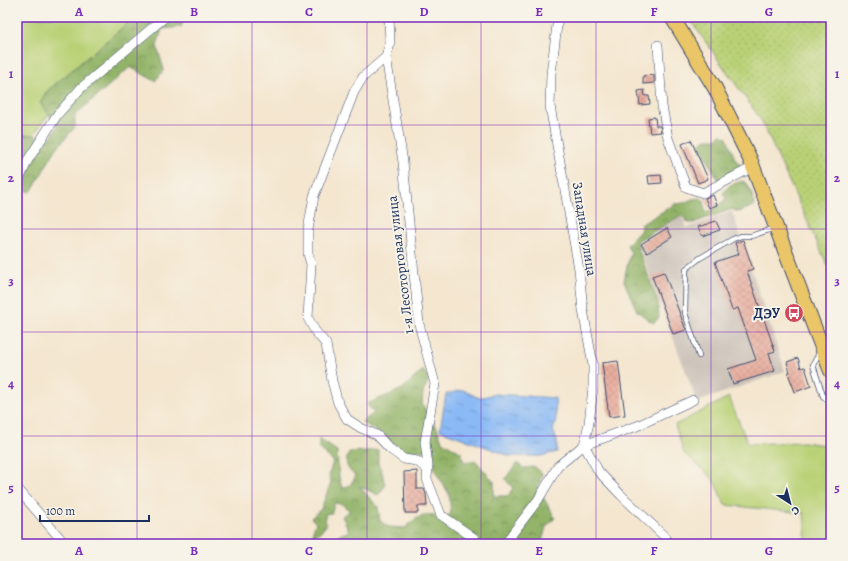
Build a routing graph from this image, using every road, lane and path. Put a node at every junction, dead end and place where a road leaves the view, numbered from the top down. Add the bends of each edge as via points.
1 (165, 17) edge
2 (389, 17) edge
3 (558, 17) edge
4 (672, 17) edge
5 (658, 45) dead end
6 (386, 57) junction
7 (753, 167) junction
8 (17, 184) edge
9 (777, 228) junction
10 (822, 346) junction
11 (699, 356) dead end
12 (831, 371) edge
13 (693, 400) dead end
14 (831, 403) edge
15 (584, 445) junction
16 (428, 470) junction
17 (17, 488) edge
18 (666, 538) dead end
19 (65, 544) edge
20 (475, 544) edge
21 (506, 544) edge

1 - 8 street via 81,88 57,115 28,160
2 - 6 street, 1-я Лесоторговая улица via 390,44
3 - 15 street, Западная улица via 550,106 593,365 593,388
4 - 7 main road via 715,88
5 - 7 street via 662,106 668,138 686,187 703,193
6 - 16 street, 1-я Лесоторговая улица via 402,162 419,324 435,384 425,442
6 - 16 street via 363,77 354,92 314,196 308,230 308,254 311,264 308,318 326,344 338,403 347,419 377,435 404,459 417,461
7 - 9 main road
9 - 10 main road
9 - 11 lane via 733,239 686,269 685,313
10 - 12 main road
10 - 14 lane via 813,364 823,396
13 - 15 street via 637,426
15 - 18 street via 599,472
15 - 21 street via 558,466 538,500
16 - 20 street, 1-я Лесоторговая улица via 427,479 441,515 474,538
17 - 19 street

